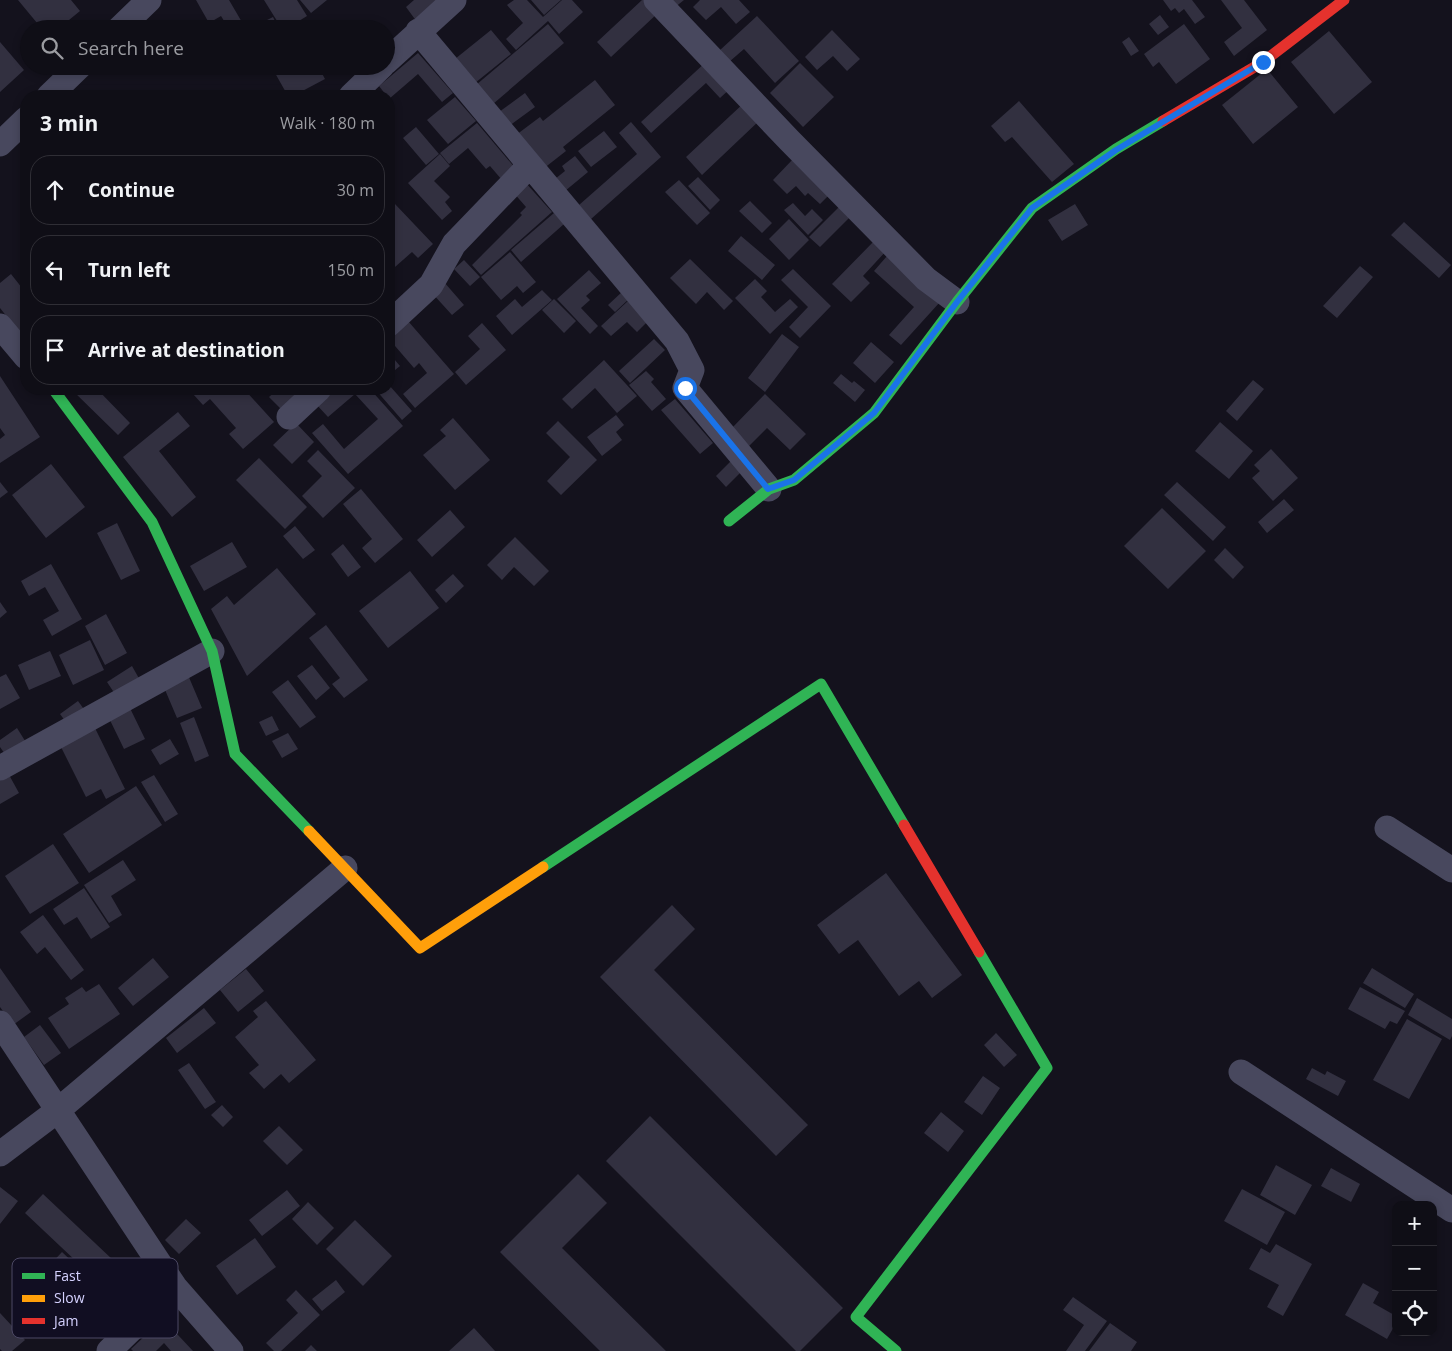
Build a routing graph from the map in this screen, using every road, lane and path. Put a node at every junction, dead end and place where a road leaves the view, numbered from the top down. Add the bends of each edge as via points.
1 (149, 0) edge
2 (454, 0) edge
3 (656, 0) edge
4 (1344, 0) edge
5 (128, 20) edge
6 (418, 30) junction
7 (395, 53) edge
8 (71, 75) edge
9 (373, 75) edge
10 (55, 90) edge
11 (357, 90) edge
12 (20, 125) edge
13 (0, 144) edge
14 (530, 165) junction
15 (957, 302) junction
16 (395, 318) edge
17 (0, 326) edge
18 (20, 350) edge
19 (57, 395) edge
20 (313, 395) edge
21 (289, 417) dead end
22 (768, 489) junction
23 (729, 521) dead end
24 (212, 651) junction
25 (0, 768) edge
26 (1387, 828) dead end
27 (345, 868) junction
28 (1452, 870) edge
29 (0, 1023) edge
30 (1241, 1072) dead end
31 (56, 1111) junction
32 (0, 1154) edge
33 (1452, 1210) edge
34 (155, 1258) edge
35 (178, 1290) edge
36 (122, 1338) edge
37 (109, 1351) edge
38 (231, 1351) edge
39 (896, 1351) edge

1 - 5 street
2 - 6 street
3 - 15 street via 919,272
4 - 15 street via 1263,62 1116,150 1032,208
6 - 7 street
6 - 14 street
8 - 10 street
9 - 11 street
12 - 13 street
14 - 16 street via 454,244 431,285
14 - 22 street via 677,341 692,370 685,388
15 - 22 street via 874,413 794,480
17 - 18 street
19 - 24 street via 152,522
20 - 21 street
22 - 23 street
24 - 25 street
24 - 27 street via 235,754
26 - 28 street
27 - 31 street
27 - 39 street via 420,948 821,684 1047,1068 856,1317
29 - 31 street
30 - 33 street
31 - 32 street
31 - 34 street
35 - 38 street
36 - 37 street

